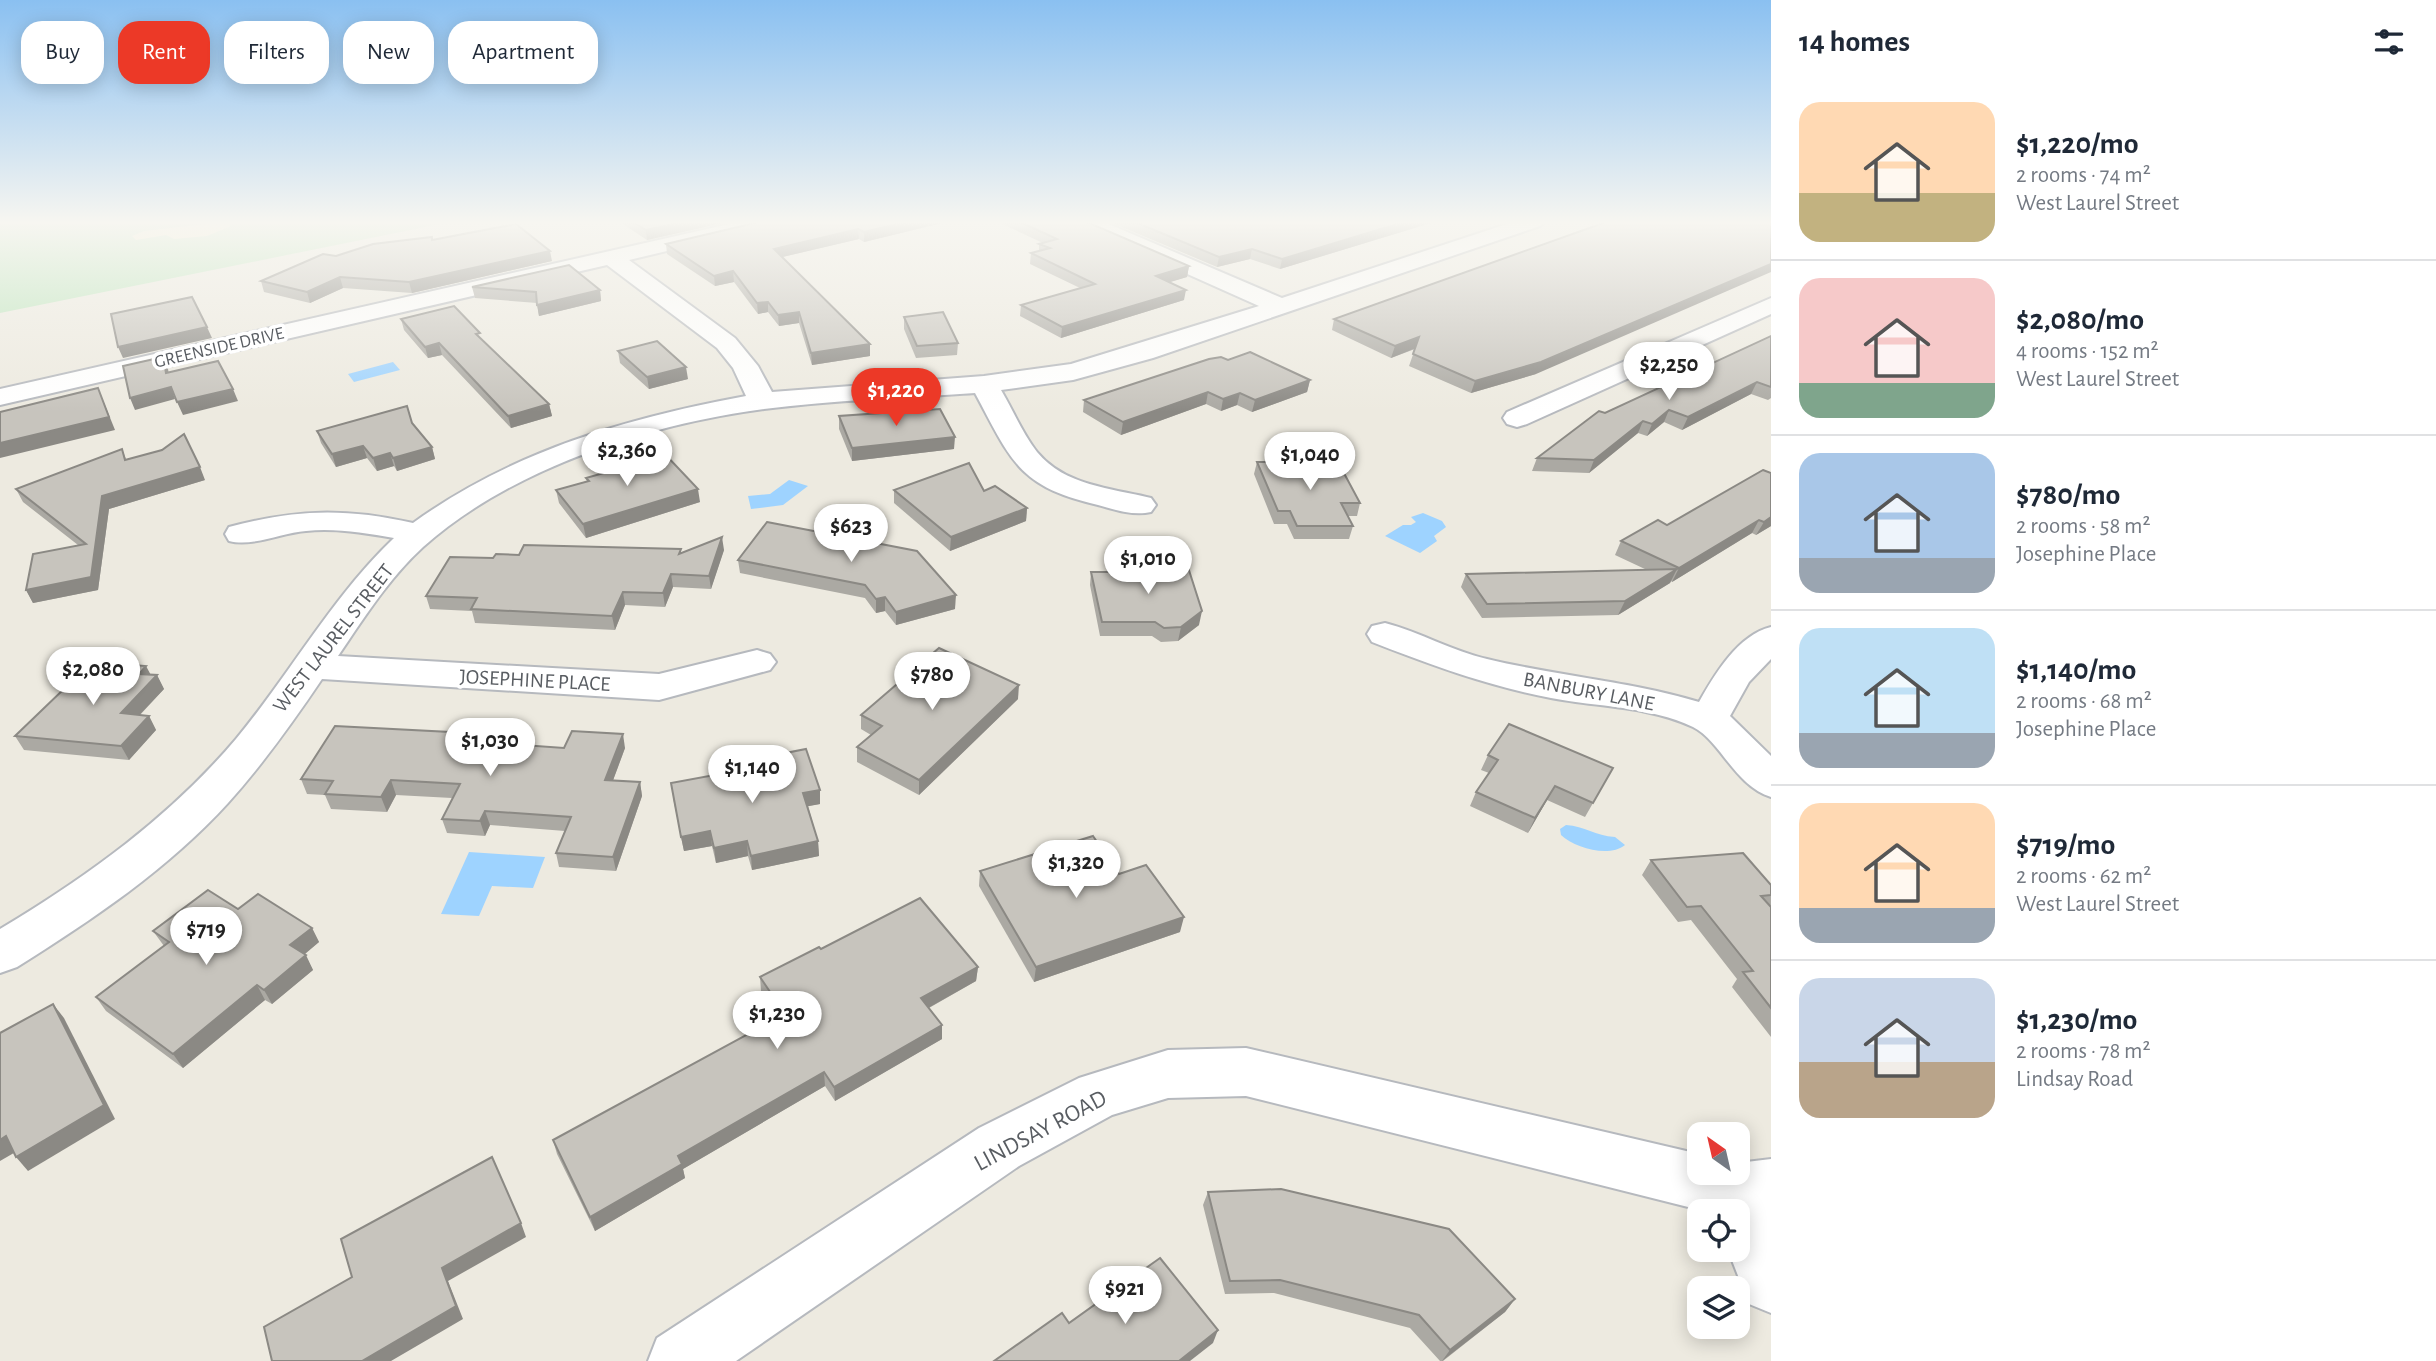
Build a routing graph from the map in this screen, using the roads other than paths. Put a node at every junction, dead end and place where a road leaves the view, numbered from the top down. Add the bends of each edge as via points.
1 (487, 286) edge
2 (649, 286) edge
3 (1233, 286) edge
4 (1342, 286) edge
5 (1771, 305) edge
6 (1280, 306) junction
7 (984, 384) junction
8 (0, 397) edge
9 (762, 401) junction
10 (1517, 418) dead end
11 (1140, 505) dead end
12 (241, 534) dead end
13 (419, 534) junction
14 (1385, 634) dead end
15 (1771, 638) edge
16 (757, 662) dead end
17 (310, 666) junction
18 (1709, 718) junction
19 (1771, 782) edge
20 (0, 953) edge
21 (1753, 1189) edge
22 (1771, 1282) edge
23 (680, 1361) edge

1 - 8 street, GREENSIDE DRIVE
2 - 9 street via 726,343 746,366
3 - 6 street
4 - 6 street, WEST LAUREL STREET
5 - 10 street
6 - 7 street, WEST LAUREL STREET via 1110,362
7 - 9 street, WEST LAUREL STREET
7 - 11 street via 1028,460 1047,475 1072,488
9 - 13 street, WEST LAUREL STREET via 658,423 545,460 456,508
12 - 13 street via 294,520 327,519
13 - 17 street, WEST LAUREL STREET via 379,574
14 - 18 street, BANBURY LANE via 1472,668 1552,686 1645,699
15 - 18 street via 1734,675
16 - 17 street, JOSEPHINE PLACE via 659,687
17 - 20 street, WEST LAUREL STREET via 236,767 200,804 87,896
18 - 19 street, BANBURY LANE
21 - 22 street
21 - 23 street, LINDSAY ROAD via 1246,1072 1168,1074 1098,1095 999,1147

